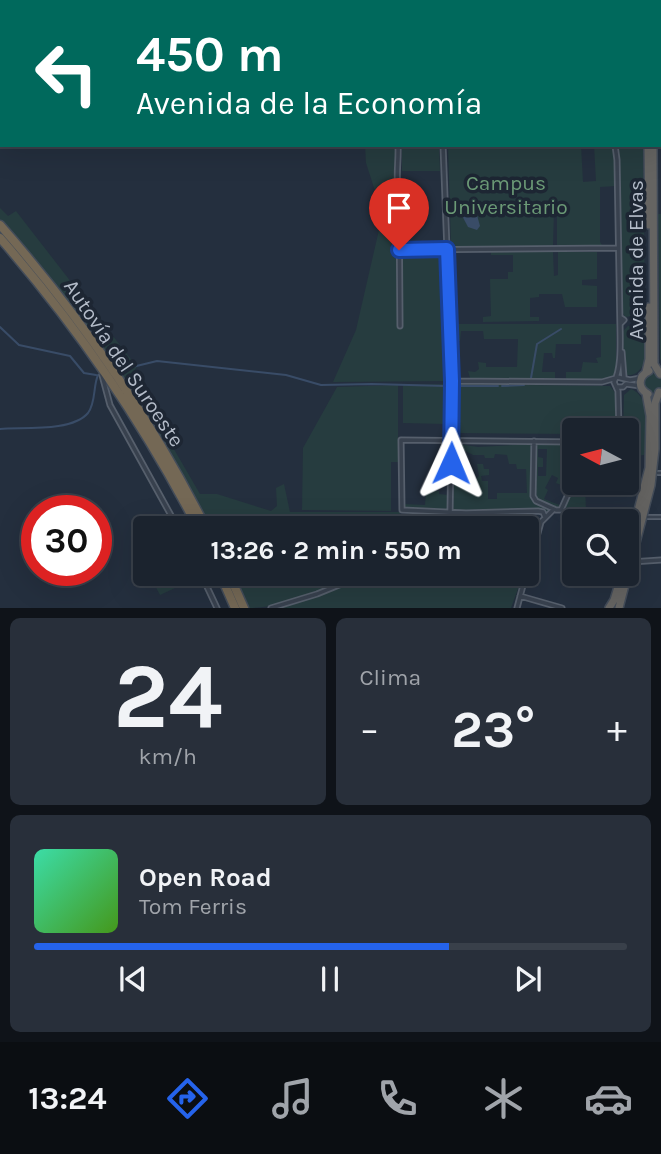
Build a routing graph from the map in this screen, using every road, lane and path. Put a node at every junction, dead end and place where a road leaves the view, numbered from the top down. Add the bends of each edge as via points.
1 (398, 147) edge
2 (443, 147) edge
3 (615, 147) edge
4 (651, 147) edge
5 (651, 147) edge
6 (0, 225) edge
7 (0, 238) edge
8 (618, 248) junction
9 (447, 249) junction
10 (399, 250) junction
11 (618, 311) junction
12 (622, 321) junction
13 (400, 326) dead end
14 (94, 357) junction
15 (661, 374) edge
16 (617, 378) junction
17 (625, 380) junction
18 (452, 381) junction
19 (602, 382) junction
20 (643, 382) junction
21 (616, 386) junction
22 (660, 391) edge
23 (618, 418) edge
24 (451, 441) junction
25 (534, 441) junction
26 (562, 442) edge
27 (568, 495) edge
28 (554, 509) junction
29 (450, 513) junction
30 (172, 516) edge
31 (191, 516) edge
32 (199, 516) edge
33 (545, 517) junction
34 (648, 517) dead end
35 (661, 517) edge
36 (639, 519) edge
37 (539, 528) edge
38 (639, 530) edge
39 (639, 560) edge
40 (661, 560) edge
41 (207, 586) edge
42 (225, 586) edge
43 (234, 586) edge
44 (337, 586) edge
45 (523, 586) edge
46 (618, 586) edge
47 (624, 586) edge
48 (520, 596) junction
49 (217, 608) edge
50 (235, 608) edge
51 (244, 608) edge
52 (271, 608) edge
53 (517, 608) edge
54 (562, 608) edge
55 (609, 608) edge
56 (618, 608) edge

1 - 10 street
2 - 9 street
3 - 8 street
4 - 15 highway, Avenida de Elvas via 654,364
5 - 20 highway, Avenida de Elvas via 649,359
6 - 32 highway, Autovía del Suroeste via 102,354
7 - 14 highway, Autovía del Suroeste
8 - 9 street
8 - 11 street
9 - 10 street
9 - 18 street
10 - 13 street
11 - 12 street
11 - 12 street
12 - 16 street
12 - 17 street
14 - 30 street via 110,405
14 - 31 highway, Autovía del Suroeste
15 - 20 highway via 653,371
16 - 17 street
16 - 19 street
16 - 21 street
17 - 20 street
17 - 20 street
17 - 21 street via 623,387
18 - 19 street
18 - 24 street
19 - 21 street
20 - 22 highway via 653,394
20 - 36 highway, Avenida de Elvas via 650,416 649,468
21 - 23 street
22 - 38 highway, Avenida de Elvas via 655,403 651,485
24 - 25 street
24 - 29 street
24 - 29 street via 401,440 402,510
25 - 26 street
25 - 28 street via 534,498
27 - 28 street via 562,509
28 - 33 street
29 - 33 street via 538,510
33 - 37 street
34 - 35 street
39 - 40 street
41 - 49 street
42 - 50 highway
43 - 51 highway
44 - 52 street
45 - 48 street
46 - 55 highway
47 - 56 highway, Avenida de Elvas
48 - 53 street
48 - 54 street

